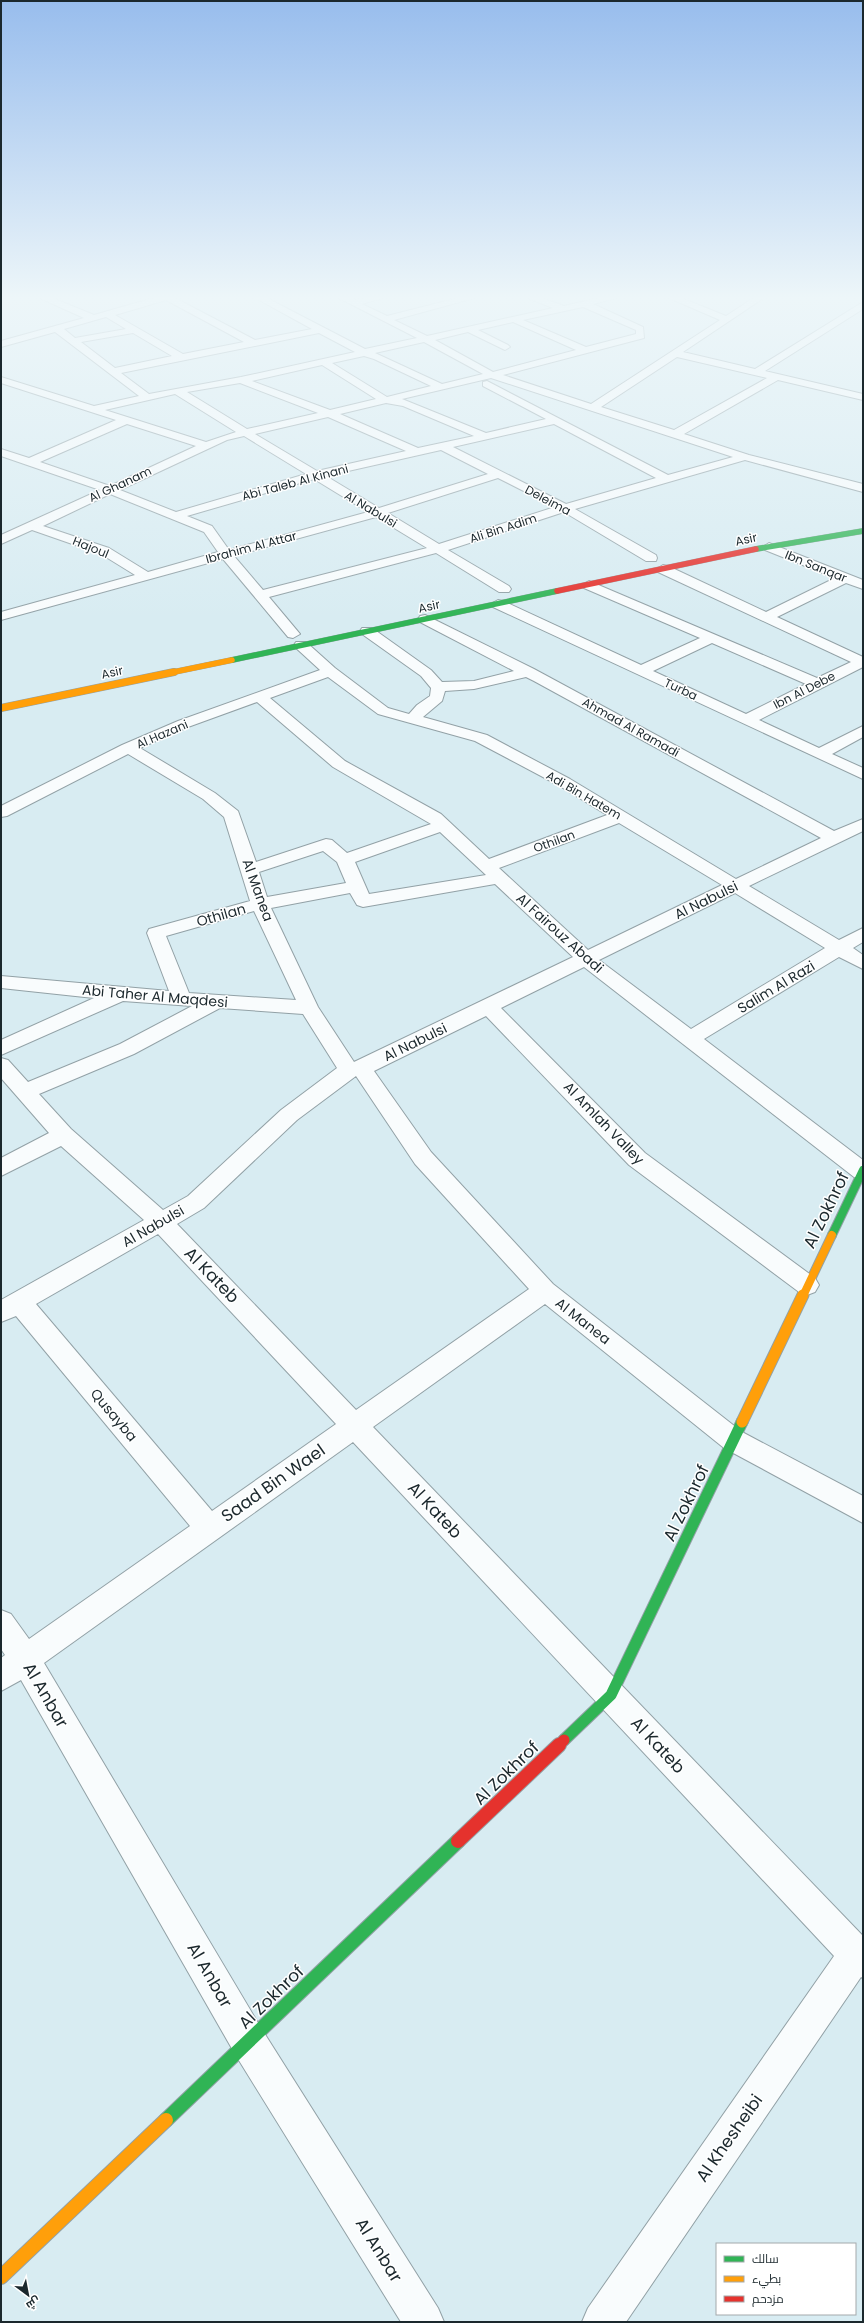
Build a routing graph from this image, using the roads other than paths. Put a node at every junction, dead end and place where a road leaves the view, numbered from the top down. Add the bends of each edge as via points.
1 (71, 403) edge
2 (122, 403) edge
3 (197, 403) edge
4 (303, 403) edge
5 (370, 403) edge
6 (406, 403) edge
7 (524, 403) edge
8 (582, 403) edge
9 (598, 403) edge
10 (729, 403) edge
11 (593, 407) junction
12 (91, 410) junction
13 (329, 413) junction
14 (557, 420) junction
15 (124, 421) junction
16 (244, 432) junction
17 (675, 434) junction
18 (484, 436) junction
19 (204, 445) junction
20 (443, 446) junction
21 (1, 452) edge
22 (417, 452) junction
23 (745, 457) junction
24 (29, 462) junction
25 (499, 474) junction
26 (315, 475) junction
27 (666, 479) junction
28 (863, 488) edge
29 (108, 489) junction
30 (565, 508) junction
31 (377, 513) junction
32 (175, 516) junction
33 (32, 526) junction
34 (863, 531) edge
35 (1, 540) edge
36 (769, 547) junction
37 (437, 549) junction
38 (226, 554) junction
39 (636, 561) dead end
40 (658, 561) junction
41 (146, 576) junction
42 (846, 578) junction
43 (589, 585) junction
44 (863, 585) edge
45 (508, 588) joint
46 (489, 592) dead end
47 (260, 595) junction
48 (498, 604) junction
49 (1, 616) edge
50 (766, 617) junction
51 (425, 619) junction
52 (367, 631) junction
53 (295, 636) junction
54 (712, 638) junction
55 (862, 662) edge
56 (330, 671) junction
57 (640, 671) junction
58 (529, 672) junction
59 (818, 684) junction
60 (438, 687) junction
61 (260, 697) junction
62 (1, 708) edge
63 (413, 719) junction
64 (746, 720) junction
65 (863, 731) edge
66 (128, 748) junction
67 (819, 754) junction
68 (863, 774) edge
69 (1, 812) edge
70 (621, 816) junction
71 (863, 824) edge
72 (443, 825) junction
73 (834, 838) junction
74 (345, 860) junction
75 (249, 870) junction
76 (493, 872) junction
77 (356, 886) junction
78 (736, 886) junction
79 (260, 904) junction
80 (863, 934) edge
81 (839, 949) junction
82 (586, 959) junction
83 (863, 963) edge
84 (1, 982) edge
85 (120, 994) junction
86 (182, 999) junction
87 (217, 1001) junction
88 (488, 1006) junction
89 (309, 1008) junction
90 (690, 1039) junction
91 (1, 1048) edge
92 (1, 1065) edge
93 (355, 1069) junction
94 (25, 1092) junction
95 (62, 1135) junction
96 (1, 1168) edge
97 (861, 1177) edge
98 (162, 1222) junction
99 (808, 1285) junction
100 (545, 1291) junction
101 (10, 1307) edge
102 (355, 1425) junction
103 (733, 1440) junction
104 (863, 1510) edge
105 (209, 1528) junction
106 (1, 1624) edge
107 (13, 1667) edge
108 (611, 1695) junction
109 (859, 1957) edge
110 (248, 2041) junction
111 (1, 2277) edge
112 (424, 2322) edge
113 (602, 2322) edge

1 - 12 street
2 - 12 street
3 - 16 street, Al Nabulsi
4 - 13 street
5 - 13 street, Al Ghanam
6 - 18 street
7 - 14 street
8 - 11 street
9 - 11 street
10 - 17 street
11 - 17 street
12 - 15 street
13 - 16 street, Al Ghanam
13 - 22 street
14 - 18 street, Abi Taleb Al Kinani
14 - 27 street
15 - 19 street
15 - 24 street
16 - 19 street, Al Ghanam
16 - 26 street, Al Nabulsi
17 - 23 street
18 - 20 street, Abi Taleb Al Kinani
19 - 29 street, Al Ghanam
20 - 22 street, Abi Taleb Al Kinani
20 - 25 street, Deleima
21 - 24 street, Adi Bin Hatem
22 - 26 street, Abi Taleb Al Kinani
23 - 27 street, Ali Bin Adim
23 - 28 street
24 - 29 street, Adi Bin Hatem
25 - 30 street, Deleima
25 - 31 street, Ibrahim Al Attar
26 - 31 street, Al Nabulsi
26 - 32 street, Abi Taleb Al Kinani
27 - 30 street, Ali Bin Adim
29 - 32 street, Adi Bin Hatem
29 - 33 street, Al Ghanam
30 - 37 street, Ali Bin Adim
30 - 40 street, Deleima
31 - 37 street, Al Nabulsi
31 - 38 street, Ibrahim Al Attar
32 - 38 street, Adi Bin Hatem via 208,529
33 - 35 street, Al Ghanam
33 - 41 street, Hajoul via 105,551
34 - 36 main road, Asir
36 - 40 main road, Asir
36 - 42 street, Ibn Sanqar
37 - 45 street, Al Nabulsi
37 - 47 street, Ali Bin Adim
38 - 41 street, Ibrahim Al Attar
38 - 47 street, Adi Bin Hatem
39 - 40 main road, Asir
40 - 43 main road, Asir
40 - 50 street, Deleima
41 - 49 street, Ibrahim Al Attar
42 - 44 street, Ibn Sanqar
42 - 50 street
43 - 48 main road, Asir
43 - 54 street
45 - 46 main road
47 - 53 street, Adi Bin Hatem
48 - 51 main road, Asir
48 - 57 street, Turba
50 - 55 street, Deleima
51 - 52 main road, Asir
51 - 58 street, Ahmad Al Ramadi
52 - 53 main road, Asir
52 - 60 street via 426,673
53 - 56 street, Adi Bin Hatem
53 - 62 main road, Asir
54 - 57 street
54 - 59 street
55 - 59 street, Ibn Al Debe
56 - 61 street, Al Hazani
56 - 63 street, Adi Bin Hatem via 383,711
57 - 64 street, Turba
58 - 60 street via 474,686
58 - 73 street, Ahmad Al Ramadi
59 - 64 street, Ibn Al Debe
60 - 63 street via 438,698 422,708
61 - 66 street, Al Hazani via 184,724
61 - 72 street, Al Fairouz Abadi via 339,764
63 - 70 street, Adi Bin Hatem via 481,738
64 - 67 street, Turba
65 - 67 street
66 - 69 street, Al Hazani
66 - 75 street, Al Manea via 208,796 232,815
67 - 68 street, Turba
70 - 76 street, Othilan
70 - 78 street, Adi Bin Hatem
71 - 73 street, Al Nabulsi
72 - 74 street
72 - 76 street, Al Fairouz Abadi
73 - 78 street, Al Nabulsi
74 - 75 street via 326,844
74 - 77 street, Othilan
75 - 79 street, Al Manea
76 - 77 street, Othilan via 363,901
76 - 82 street, Al Fairouz Abadi
77 - 79 street, Othilan
78 - 81 street, Adi Bin Hatem
78 - 82 street, Al Nabulsi
79 - 86 street, Othilan via 156,933
79 - 89 street, Al Manea
80 - 81 street, Salim Al Razi
81 - 83 street, Adi Bin Hatem
81 - 90 street, Salim Al Razi
82 - 88 street, Al Nabulsi
82 - 90 street, Al Fairouz Abadi
84 - 85 street, Abi Taher Al Maqdesi
85 - 86 street, Abi Taher Al Maqdesi
85 - 91 street
86 - 87 street, Abi Taher Al Maqdesi
87 - 89 street, Abi Taher Al Maqdesi
87 - 94 street via 127,1050
88 - 93 street, Al Nabulsi
88 - 99 street, Al Amlah Valley via 637,1160
89 - 93 street, Al Manea
90 - 97 street, Al Fairouz Abadi
92 - 94 street, Al Kateb
93 - 98 street, Al Nabulsi via 289,1114 196,1202
93 - 100 street, Al Manea via 423,1158
94 - 95 street, Al Kateb
95 - 96 street
95 - 98 street, Al Kateb
97 - 99 main road, Al Zokhrof
98 - 101 street, Al Nabulsi
98 - 102 street, Al Kateb
99 - 103 main road, Al Zokhrof
100 - 102 street, Saad Bin Wael
100 - 103 street, Al Manea
101 - 105 street, Qusayba
102 - 105 street, Saad Bin Wael
102 - 108 street, Al Kateb
103 - 104 street, Al Manea
103 - 108 main road, Al Zokhrof
105 - 107 street, Saad Bin Wael
106 - 107 street, Al Anbar
107 - 110 street, Al Anbar
108 - 109 street, Al Kateb
108 - 110 main road, Al Zokhrof
109 - 113 street, Al Khesheibi
110 - 111 main road, Al Zokhrof
110 - 112 street, Al Anbar

